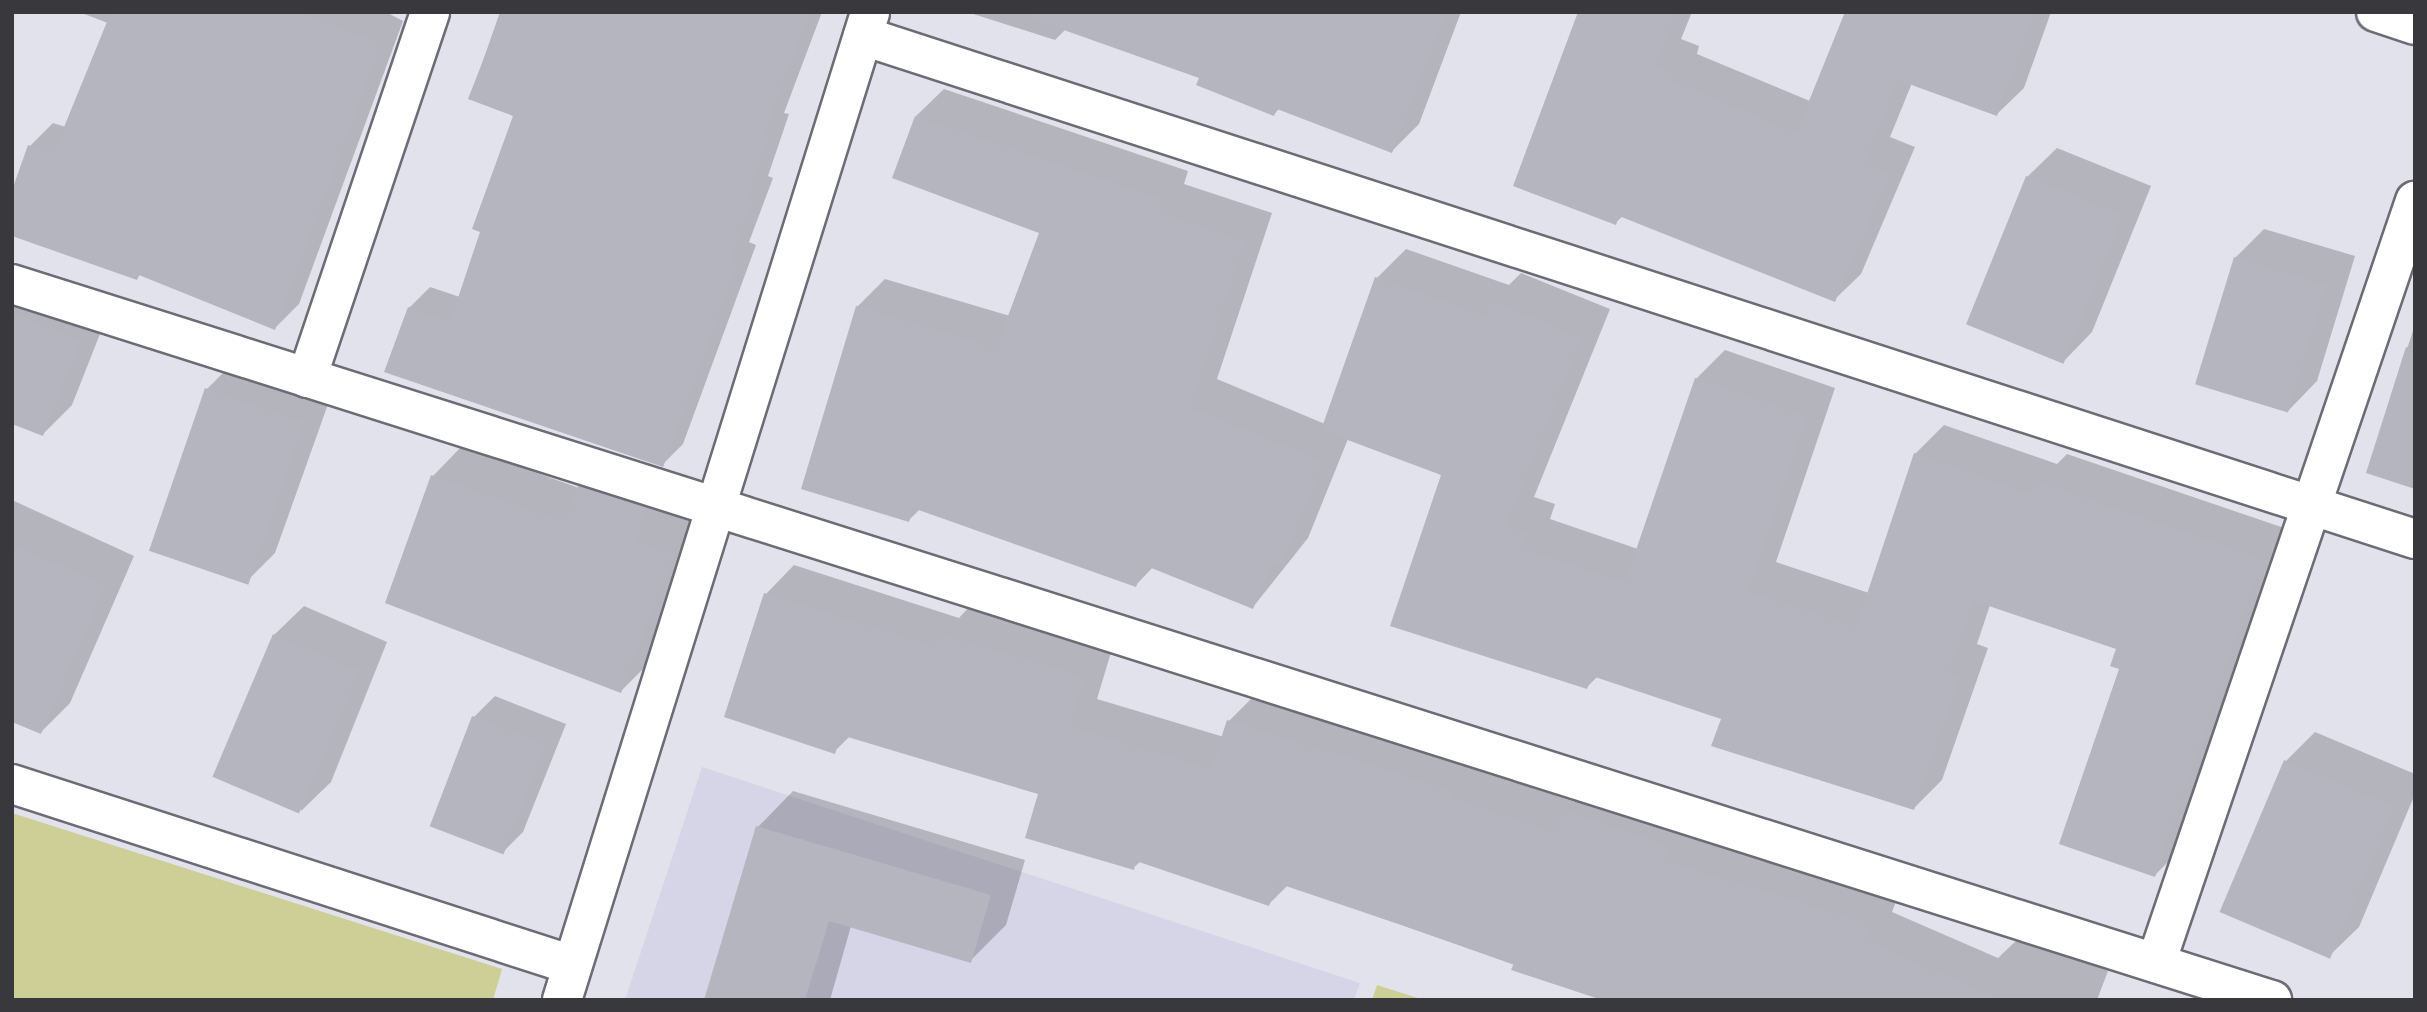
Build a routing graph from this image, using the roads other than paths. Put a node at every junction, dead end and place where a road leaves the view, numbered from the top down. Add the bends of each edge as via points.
1 (430, 12) edge
2 (2376, 12) edge
3 (866, 24) edge
4 (2415, 25) edge
5 (2415, 201) edge
6 (12, 284) edge
7 (307, 378) junction
8 (2312, 505) junction
9 (716, 506) junction
10 (2415, 539) edge
11 (12, 784) edge
12 (2157, 963) junction
13 (567, 982) edge
14 (2272, 1000) edge

1 - 7 street
2 - 4 street
3 - 8 street
3 - 9 street
5 - 8 street
6 - 7 street
7 - 9 street
8 - 10 street
8 - 12 street
9 - 12 street
9 - 13 street
11 - 13 street
12 - 14 street

